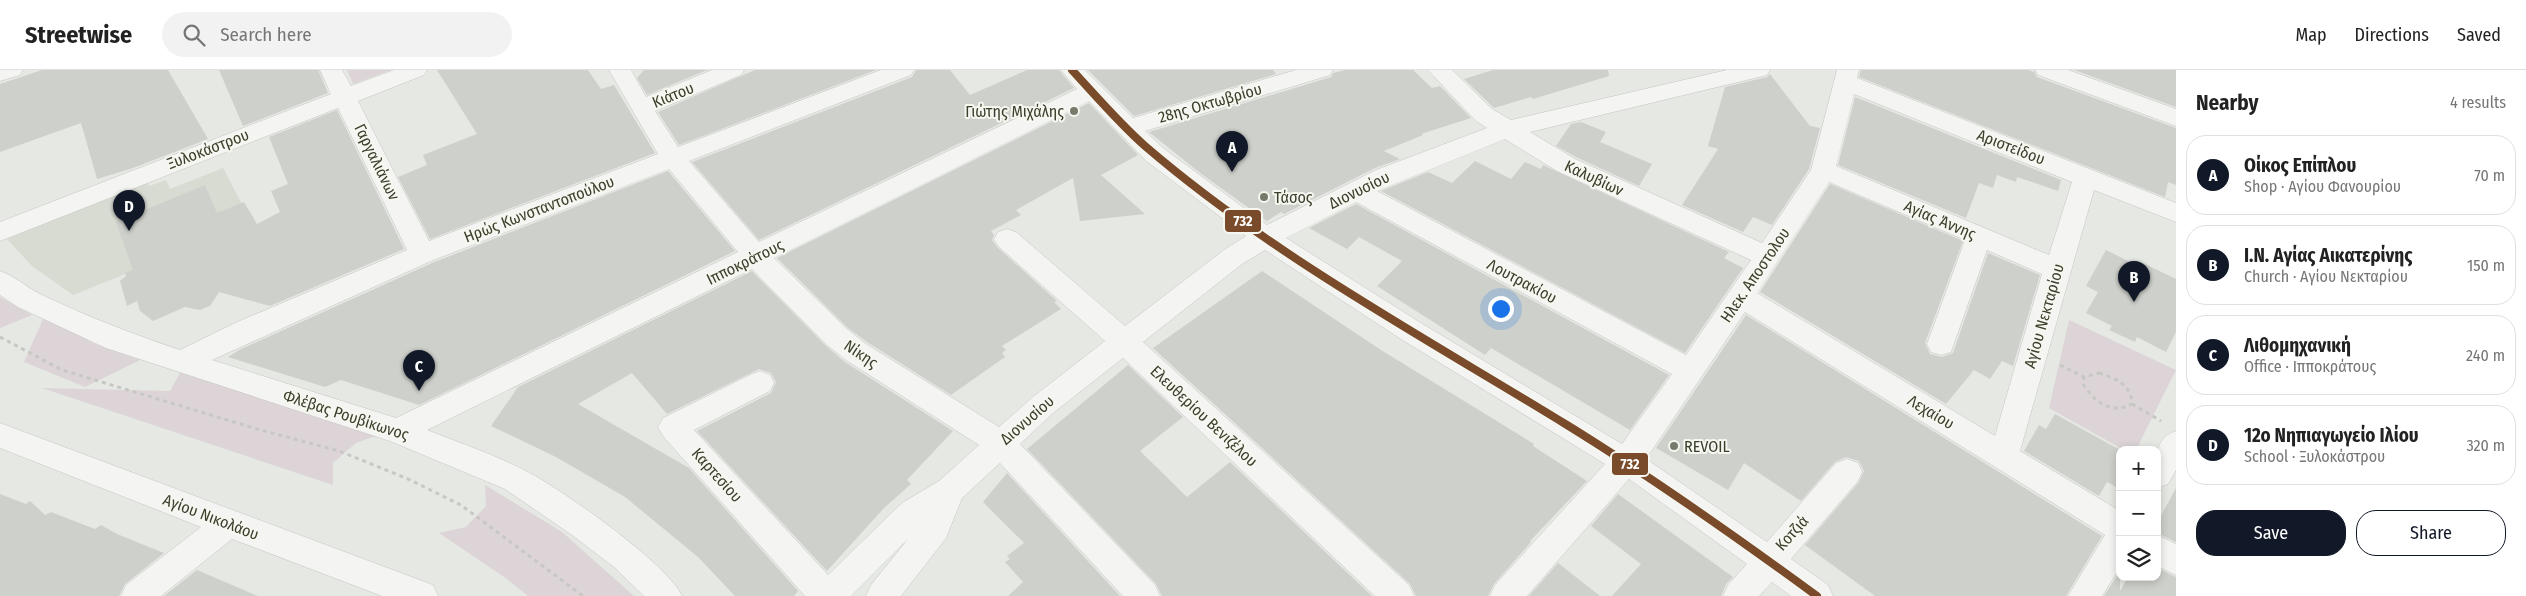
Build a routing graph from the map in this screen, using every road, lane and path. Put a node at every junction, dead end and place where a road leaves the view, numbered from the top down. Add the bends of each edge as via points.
1 (12, 70) edge
2 (331, 70) edge
3 (416, 70) edge
4 (620, 70) edge
5 (733, 70) edge
6 (903, 70) edge
7 (1072, 70) edge
8 (1322, 70) edge
9 (1439, 70) edge
10 (1759, 70) edge
11 (2046, 70) edge
12 (0, 74) edge
13 (1846, 76) edge
14 (1091, 91) junction
15 (345, 97) junction
16 (641, 108) junction
17 (2176, 118) edge
18 (1127, 128) junction
19 (1504, 130) junction
20 (673, 158) junction
21 (1823, 170) junction
22 (2086, 176) junction
23 (1356, 191) junction
24 (2176, 213) edge
25 (0, 232) edge
26 (1978, 236) junction
27 (1265, 237) junction
28 (1007, 239) dead end
29 (422, 254) junction
30 (756, 257) junction
31 (1768, 257) junction
32 (2057, 269) junction
33 (0, 281) edge
34 (1742, 297) junction
35 (0, 338) edge
36 (1123, 341) junction
37 (1941, 344) dead end
38 (181, 362) junction
39 (1689, 370) junction
40 (760, 383) dead end
41 (2132, 404) junction
42 (398, 430) junction
43 (2172, 434) edge
44 (0, 435) edge
45 (1000, 443) junction
46 (2004, 457) junction
47 (1625, 462) junction
48 (2161, 464) edge
49 (1847, 472) dead end
50 (950, 490) junction
51 (228, 524) junction
52 (2116, 525) edge
53 (2116, 545) edge
54 (2161, 552) edge
55 (1768, 560) junction
56 (2176, 561) edge
57 (370, 588) edge
58 (137, 596) edge
59 (422, 596) edge
60 (583, 596) edge
61 (666, 596) edge
62 (827, 596) edge
63 (882, 596) edge
64 (1144, 596) edge
65 (1398, 596) edge
66 (1506, 596) edge
67 (1739, 596) edge
68 (1816, 596) edge
69 (2084, 596) edge

1 - 12 street
2 - 15 street, Γαργαλιάνων
3 - 15 street, Ξυλοκάστρου
4 - 16 street, Νίκης
5 - 16 street, Κιάτου
6 - 20 street, Ηρώς Κωνσταντοπούλου
7 - 14 street
8 - 18 street, 28ης Οκτωβρίου
9 - 19 street, Καλυβίων via 1484,115
10 - 19 street, Διονυσίου
11 - 17 street
13 - 21 street, Ηλεκ. Αποστολου
13 - 22 street, Αριστείδου
14 - 18 street
14 - 30 street, Ιπποκράτους
15 - 25 street, Ξυλοκάστρου
15 - 29 street, Γαργαλιάνων
16 - 20 street, Νίκης
18 - 27 street via 1154,154
19 - 23 street, Διονυσίου via 1385,176
19 - 31 street, Καλυβίων via 1574,169
20 - 29 street, Ηρώς Κωνσταντοπούλου
20 - 30 street, Νίκης
21 - 26 street, Αγίας Άννης
21 - 31 street, Ηλεκ. Αποστολου
22 - 24 street, Αριστείδου
22 - 32 street, Αγίου Νεκταρίου
23 - 27 street, Διονυσίου
23 - 39 street, Λουτρακίου
26 - 32 street, Αγίας Άννης
26 - 37 street
27 - 36 street, Διονυσίου via 1233,257
27 - 47 street via 1411,332
28 - 36 street, Ελευθερίου Βενιζέλου
29 - 38 street, Ηρώς Κωνσταντοπούλου via 244,331
30 - 42 street, Ιπποκράτους
30 - 45 street, Νίκης via 856,352
31 - 34 street, Ηλεκ. Αποστολου
32 - 46 street, Αγίου Νεκταρίου
33 - 38 street, Φλέβας Ρουβίκωνος via 28,300 116,340
34 - 39 street, Ηλεκ. Αποστολου
34 - 46 street, Λεχαίου
35 - 60 path via 62,370 339,451 408,479 461,505
36 - 45 street, Διονυσίου
36 - 65 street, Ελευθερίου Βενιζέλου
38 - 42 street, Φλέβας Ρουβίκωνος
39 - 47 street, Ηλεκ. Αποστολου
40 - 62 street, Καρτεσίου via 673,427
41 - 41 path via 2133,397 2121,381 2100,373 2084,378 2083,384 2094,400 2116,409
41 - 43 path
42 - 61 street, Φλέβας Ρουβίκωνος via 516,480 625,557
43 - 48 street
44 - 51 street, Αγίου Νικολάου
45 - 50 street, Διονυσίου
45 - 64 street, Νίκης
46 - 52 street, Λεχαίου
47 - 55 street
47 - 66 street, Ηλεκ. Αποστολου
49 - 55 street, Κοτζιά
50 - 62 street, Διονυσίου via 912,513
50 - 63 street, Διονυσίου via 935,528
51 - 57 street, Αγίου Νικολάου
51 - 58 street
53 - 69 street
54 - 56 street
55 - 67 street, Κοτζιά
55 - 68 street
57 - 59 street, Αγίου Νικολάου

